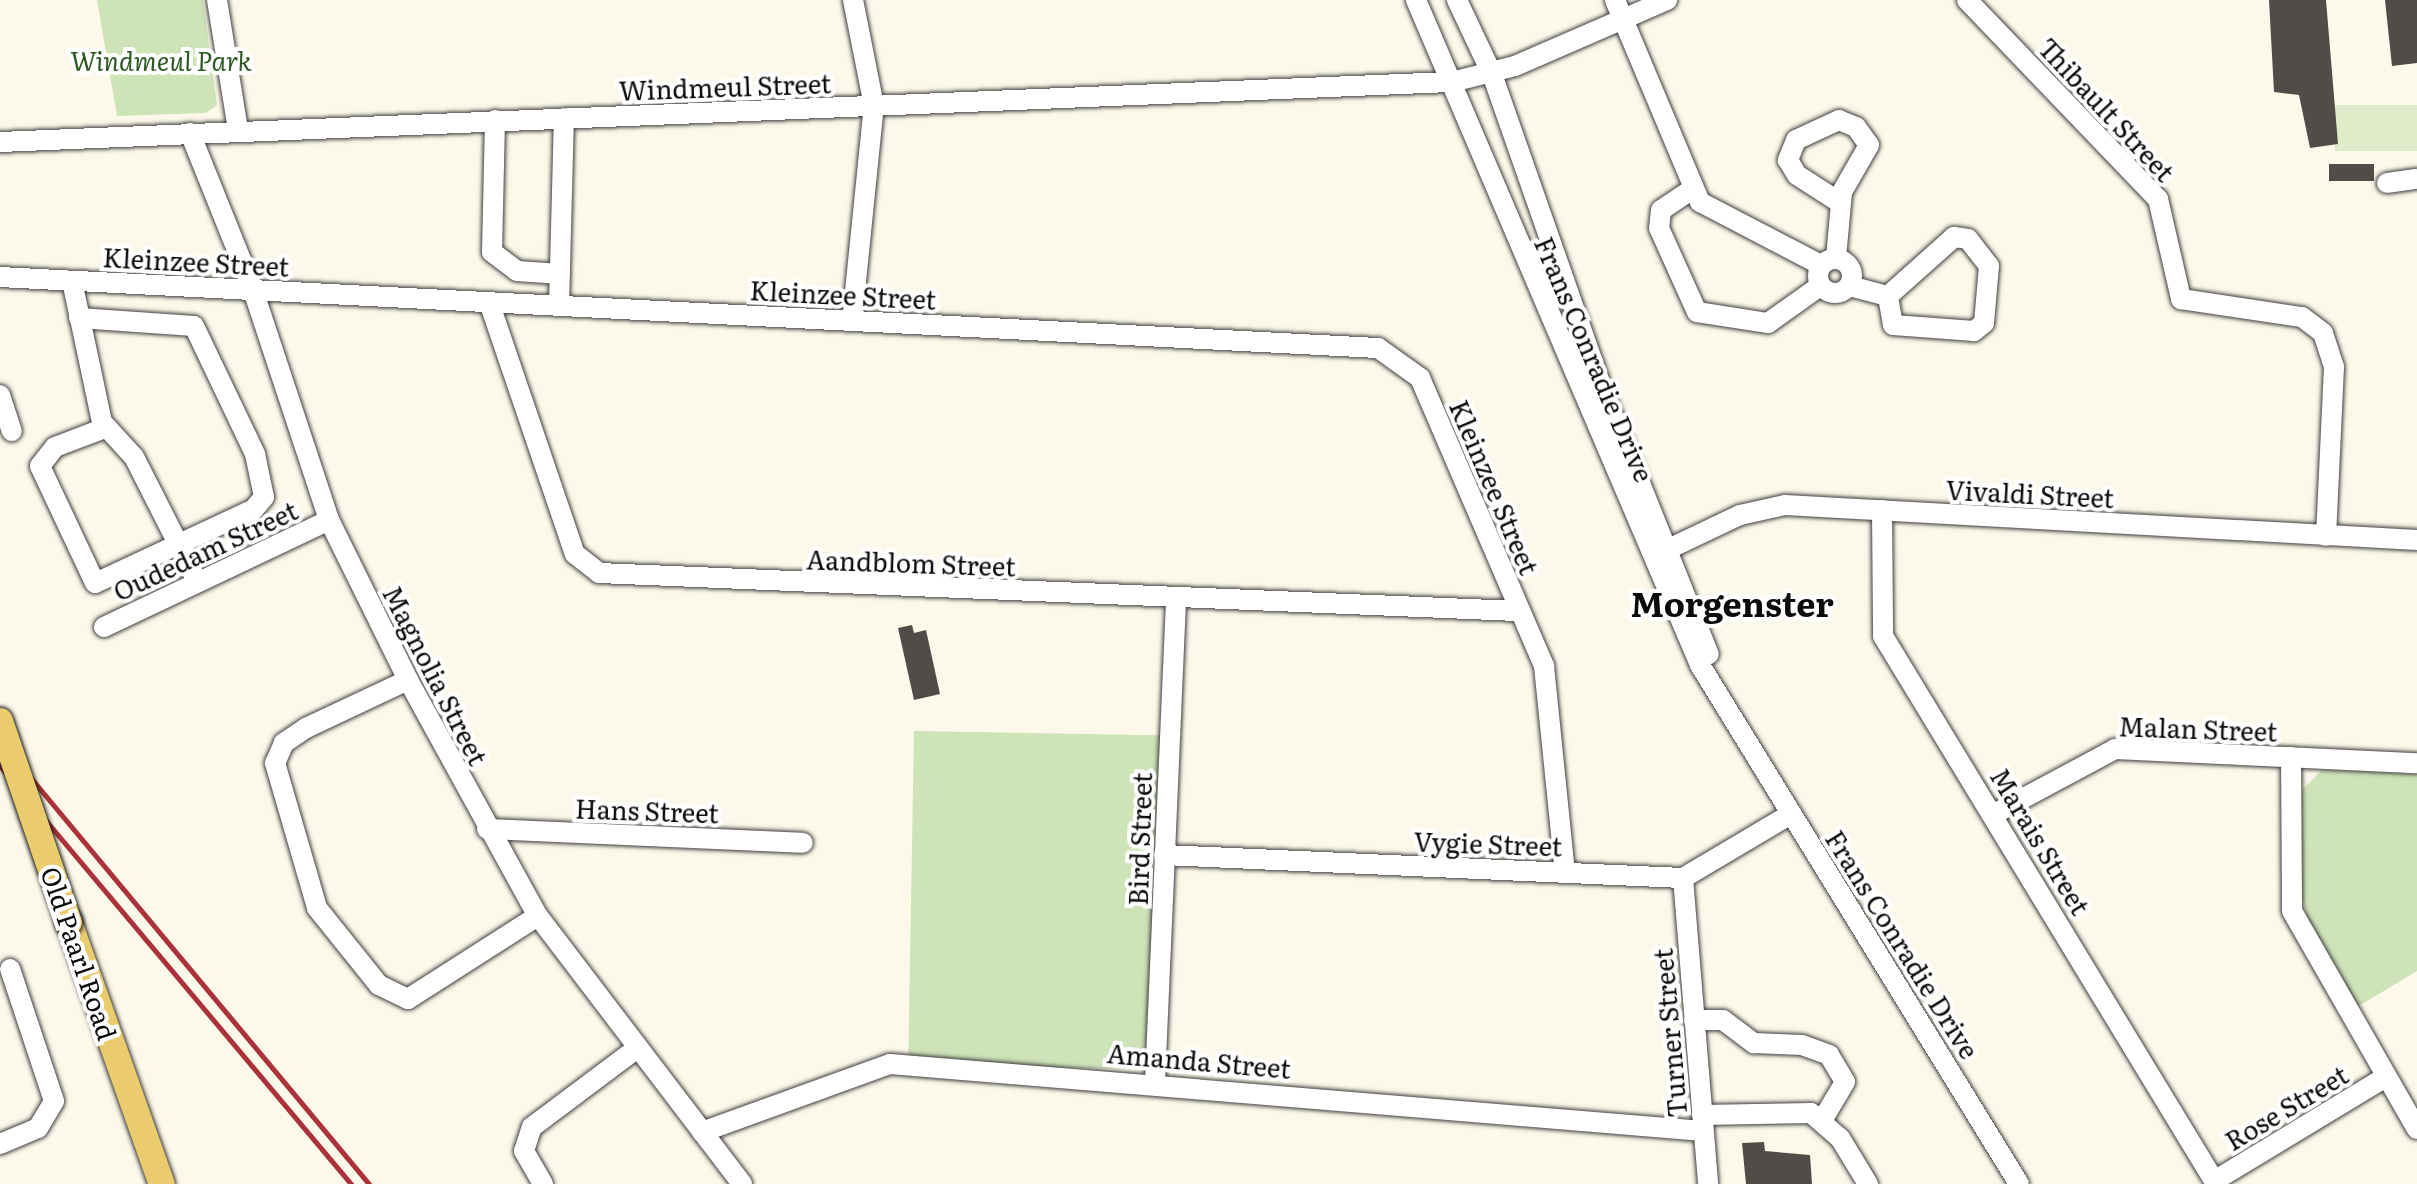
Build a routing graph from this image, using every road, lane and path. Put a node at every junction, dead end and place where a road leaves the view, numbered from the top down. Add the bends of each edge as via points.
1 (217, 0) edge
2 (853, 0) edge
3 (1416, 0) edge
4 (1457, 0) edge
5 (1615, 0) edge
6 (1667, 0) edge
7 (1967, 0) edge
8 (1623, 22) junction
9 (1492, 74) junction
10 (1452, 82) junction
11 (874, 106) junction
12 (564, 118) junction
13 (495, 120) junction
14 (238, 129) junction
15 (190, 133) junction
16 (0, 142) edge
17 (2417, 179) edge
18 (2387, 183) dead end
19 (1691, 190) junction
20 (1839, 202) dead end
21 (1825, 270) junction
22 (560, 274) junction
23 (0, 277) edge
24 (72, 281) junction
25 (1850, 286) junction
26 (253, 290) junction
27 (1888, 296) junction
28 (489, 302) junction
29 (559, 306) junction
30 (79, 318) junction
31 (852, 321) junction
32 (0, 395) edge
33 (105, 428) junction
34 (12, 431) dead end
35 (1882, 510) junction
36 (329, 520) junction
37 (2326, 536) junction
38 (2417, 540) edge
39 (179, 547) junction
40 (1671, 548) junction
41 (1651, 558) junction
42 (196, 579) junction
43 (1176, 599) junction
44 (1519, 611) junction
45 (104, 627) dead end
46 (408, 680) junction
47 (0, 721) edge
48 (1741, 732) junction
49 (2291, 757) junction
50 (2417, 763) edge
51 (1791, 814) junction
52 (1994, 814) junction
53 (487, 829) junction
54 (803, 843) dead end
55 (1164, 855) junction
56 (1565, 872) junction
57 (1683, 878) junction
58 (538, 916) junction
59 (10, 969) dead end
60 (1694, 1020) junction
61 (636, 1049) junction
62 (2386, 1077) junction
63 (1155, 1082) junction
64 (1823, 1119) junction
65 (1702, 1123) junction
66 (2417, 1129) edge
67 (702, 1132) junction
68 (0, 1144) edge
69 (2215, 1182) edge
70 (162, 1184) edge
71 (543, 1184) edge
72 (742, 1184) edge
73 (1708, 1184) edge
74 (1868, 1184) edge
75 (2019, 1184) edge

1 - 14 street
2 - 11 street
3 - 10 street, Frans Conradie Drive
4 - 9 street, Frans Conradie Drive
5 - 8 street
6 - 8 street, Windmeul Street
7 - 37 street, Thibault Street via 2158,199 2181,299 2302,317 2323,333 2334,367
8 - 9 street, Windmeul Street
8 - 19 street
9 - 10 street, Windmeul Street
9 - 40 street, Frans Conradie Drive via 1601,386
10 - 11 street, Windmeul Street
10 - 41 street, Frans Conradie Drive
11 - 12 street, Windmeul Street
11 - 31 street
12 - 13 street, Windmeul Street
12 - 22 street
13 - 14 street, Windmeul Street
13 - 22 street via 492,252 517,271
14 - 15 street, Windmeul Street
15 - 16 street, Windmeul Street
15 - 26 street, Magnolia Street
17 - 18 street
19 - 21 street via 1713,211
19 - 21 street via 1661,210 1659,228 1697,312 1768,323
20 - 21 street
21 - 25 street via 1840,293
21 - 25 street via 1851,268
22 - 29 street
23 - 24 street, Kleinzee Street
24 - 26 street, Kleinzee Street
24 - 30 street
25 - 27 street
26 - 28 street, Kleinzee Street
26 - 36 street, Magnolia Street
27 - 27 street via 1888,319 1898,328 1974,331 1987,319 1989,266 1968,239 1954,237
28 - 29 street, Kleinzee Street
28 - 43 street, Aandblom Street via 575,554 599,573
29 - 31 street, Kleinzee Street
30 - 33 street
30 - 39 street via 188,322 220,372 264,479 264,497
31 - 44 street, Kleinzee Street via 1378,348 1420,378
32 - 34 street
33 - 39 street via 134,457
33 - 39 street via 55,447 40,466 85,575 106,583
35 - 37 street, Vivaldi Street
35 - 40 street, Vivaldi Street via 1766,507
35 - 52 street, Marais Street via 1883,636
36 - 42 street, Oudedam Street
36 - 46 street, Magnolia Street
37 - 38 street, Vivaldi Street
39 - 42 street
40 - 41 street, Vivaldi Street
40 - 48 street, Frans Conradie Drive
41 - 48 street, Frans Conradie Drive via 1700,665
42 - 45 street, Oudedam Street
43 - 44 street, Aandblom Street
43 - 55 street, Bird Street
44 - 56 street, Kleinzee Street via 1550,686
46 - 53 street, Magnolia Street
46 - 58 street via 306,728 284,743 275,763 317,908 379,985 408,999
47 - 70 main road, Old Paarl Road, bridge
48 - 51 street, Frans Conradie Drive
49 - 50 street, Malan Street
49 - 52 street, Malan Street via 2115,749
49 - 62 street via 2292,911
51 - 57 street
51 - 75 street, Frans Conradie Drive
52 - 69 street, Marais Street
53 - 54 street, Hans Street
53 - 58 street, Magnolia Street
55 - 56 street, Vygie Street
55 - 63 street, Bird Street
56 - 57 street, Vygie Street
57 - 60 street, Turner Street
58 - 61 street, Magnolia Street
59 - 68 street via 54,1101 38,1128
60 - 64 street via 1723,1020 1754,1043 1802,1045 1829,1055 1845,1082
60 - 65 street, Turner Street
61 - 67 street, Magnolia Street
61 - 71 street via 532,1127 524,1151
62 - 66 street
62 - 69 street, Rose Street
63 - 65 street, Amanda Street
63 - 67 street, Amanda Street via 890,1064
64 - 65 street, Amanda Street via 1793,1109
64 - 74 street
65 - 73 street, Turner Street
67 - 72 street, Magnolia Street

